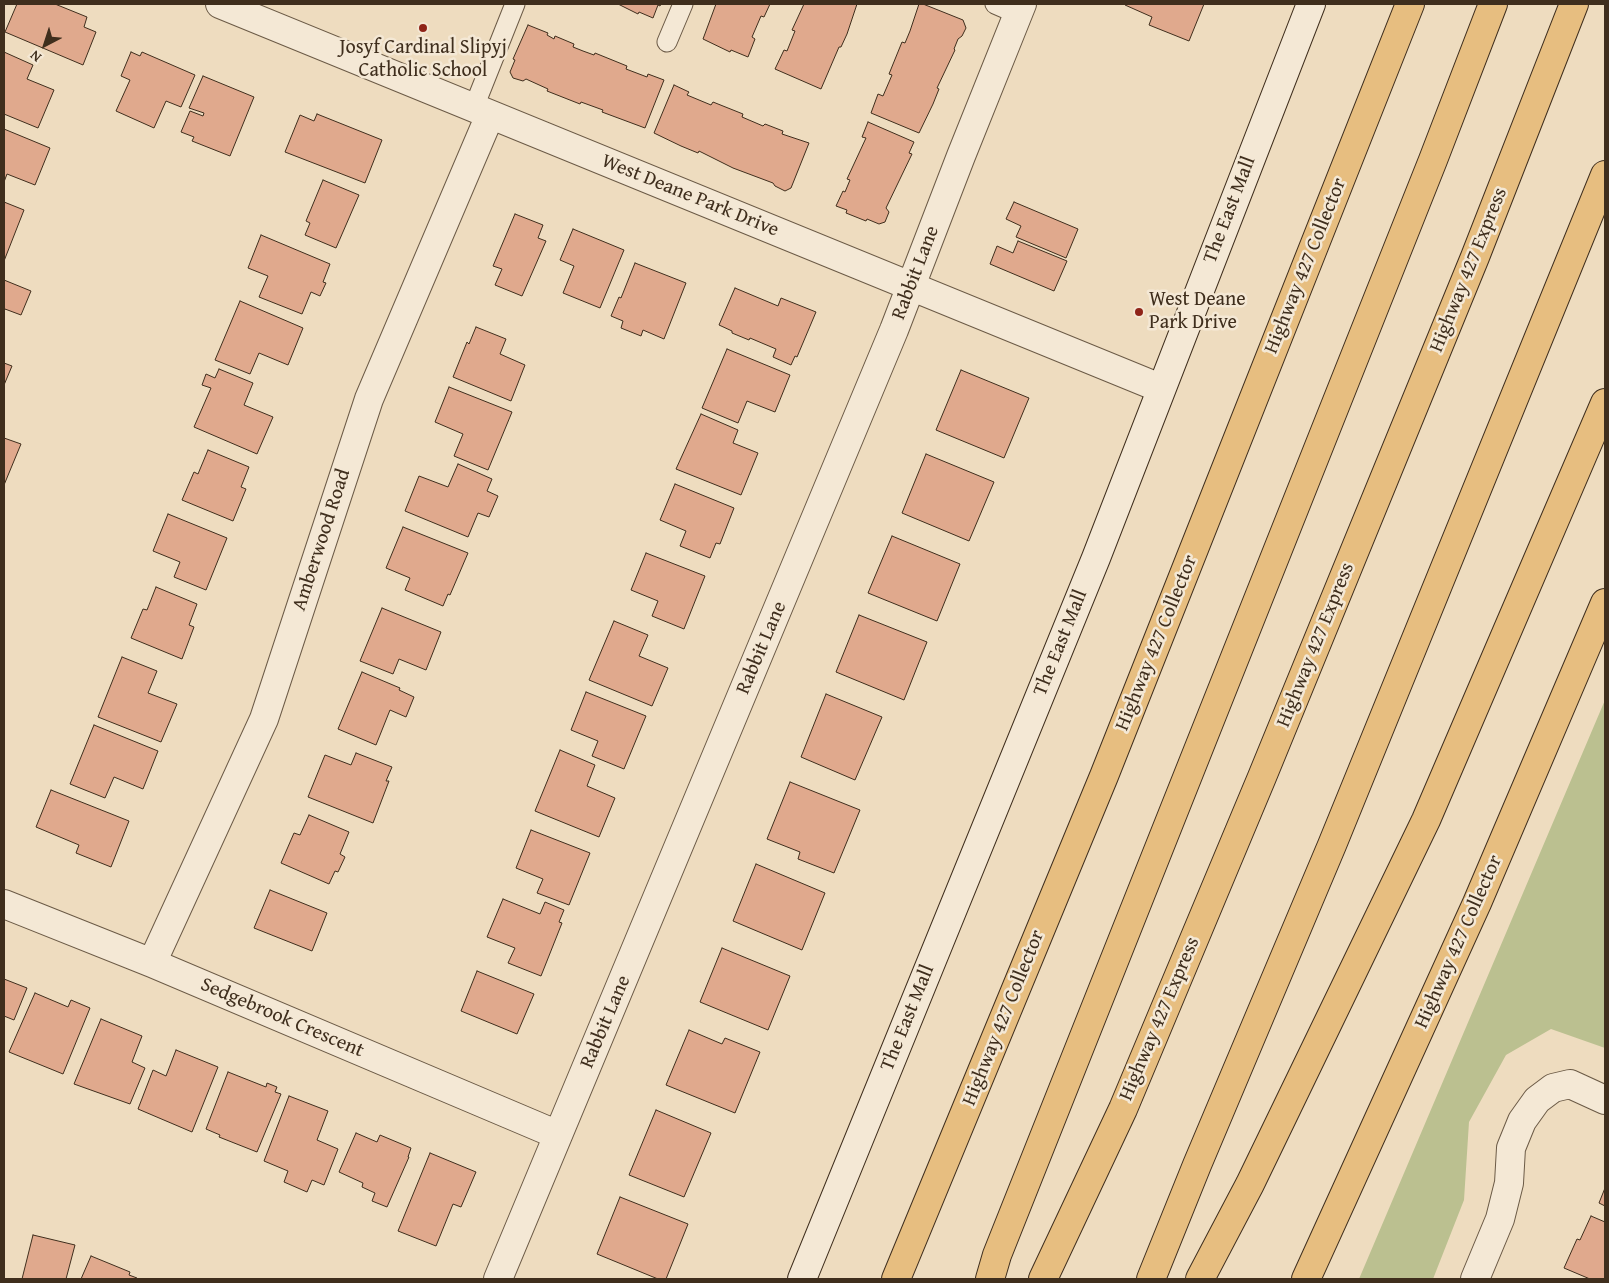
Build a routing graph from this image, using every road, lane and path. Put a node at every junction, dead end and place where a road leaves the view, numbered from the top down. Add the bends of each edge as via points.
1 (220, 4) edge
2 (515, 4) edge
3 (683, 4) edge
4 (1311, 4) edge
5 (1410, 4) edge
6 (1493, 4) edge
7 (1574, 4) edge
8 (1012, 7) edge
9 (666, 42) dead end
10 (482, 111) junction
11 (1605, 175) edge
12 (911, 285) junction
13 (1160, 388) junction
14 (1605, 403) edge
15 (1605, 603) edge
16 (4, 904) edge
17 (152, 964) junction
18 (1605, 1100) edge
19 (558, 1135) junction
20 (498, 1279) edge
21 (802, 1279) edge
22 (896, 1279) edge
23 (990, 1279) edge
24 (1043, 1279) edge
25 (1151, 1279) edge
26 (1200, 1279) edge
27 (1306, 1279) edge
28 (1475, 1279) edge

1 - 10 street, West Deane Park Drive
2 - 10 lane
3 - 9 lane
4 - 13 street, The East Mall
5 - 22 highway, Highway 427 Collector via 1104,776
6 - 23 highway
7 - 24 highway, Highway 427 Express via 1471,266 1262,777 1123,1109
8 - 12 street, Rabbit Lane
10 - 12 street, West Deane Park Drive
10 - 17 street, Amberwood Road via 369,399 264,719
11 - 25 highway
12 - 13 street, West Deane Park Drive
12 - 19 street, Rabbit Lane
13 - 21 street, The East Mall via 1096,558
14 - 26 highway via 1426,820 1250,1184
15 - 27 highway, Highway 427 Collector via 1478,903
16 - 17 street, Sedgebrook Crescent
17 - 19 street, Sedgebrook Crescent
18 - 28 street via 1570,1084 1553,1088 1537,1100 1522,1121 1511,1148 1509,1183 1500,1219
19 - 20 street, Rabbit Lane

